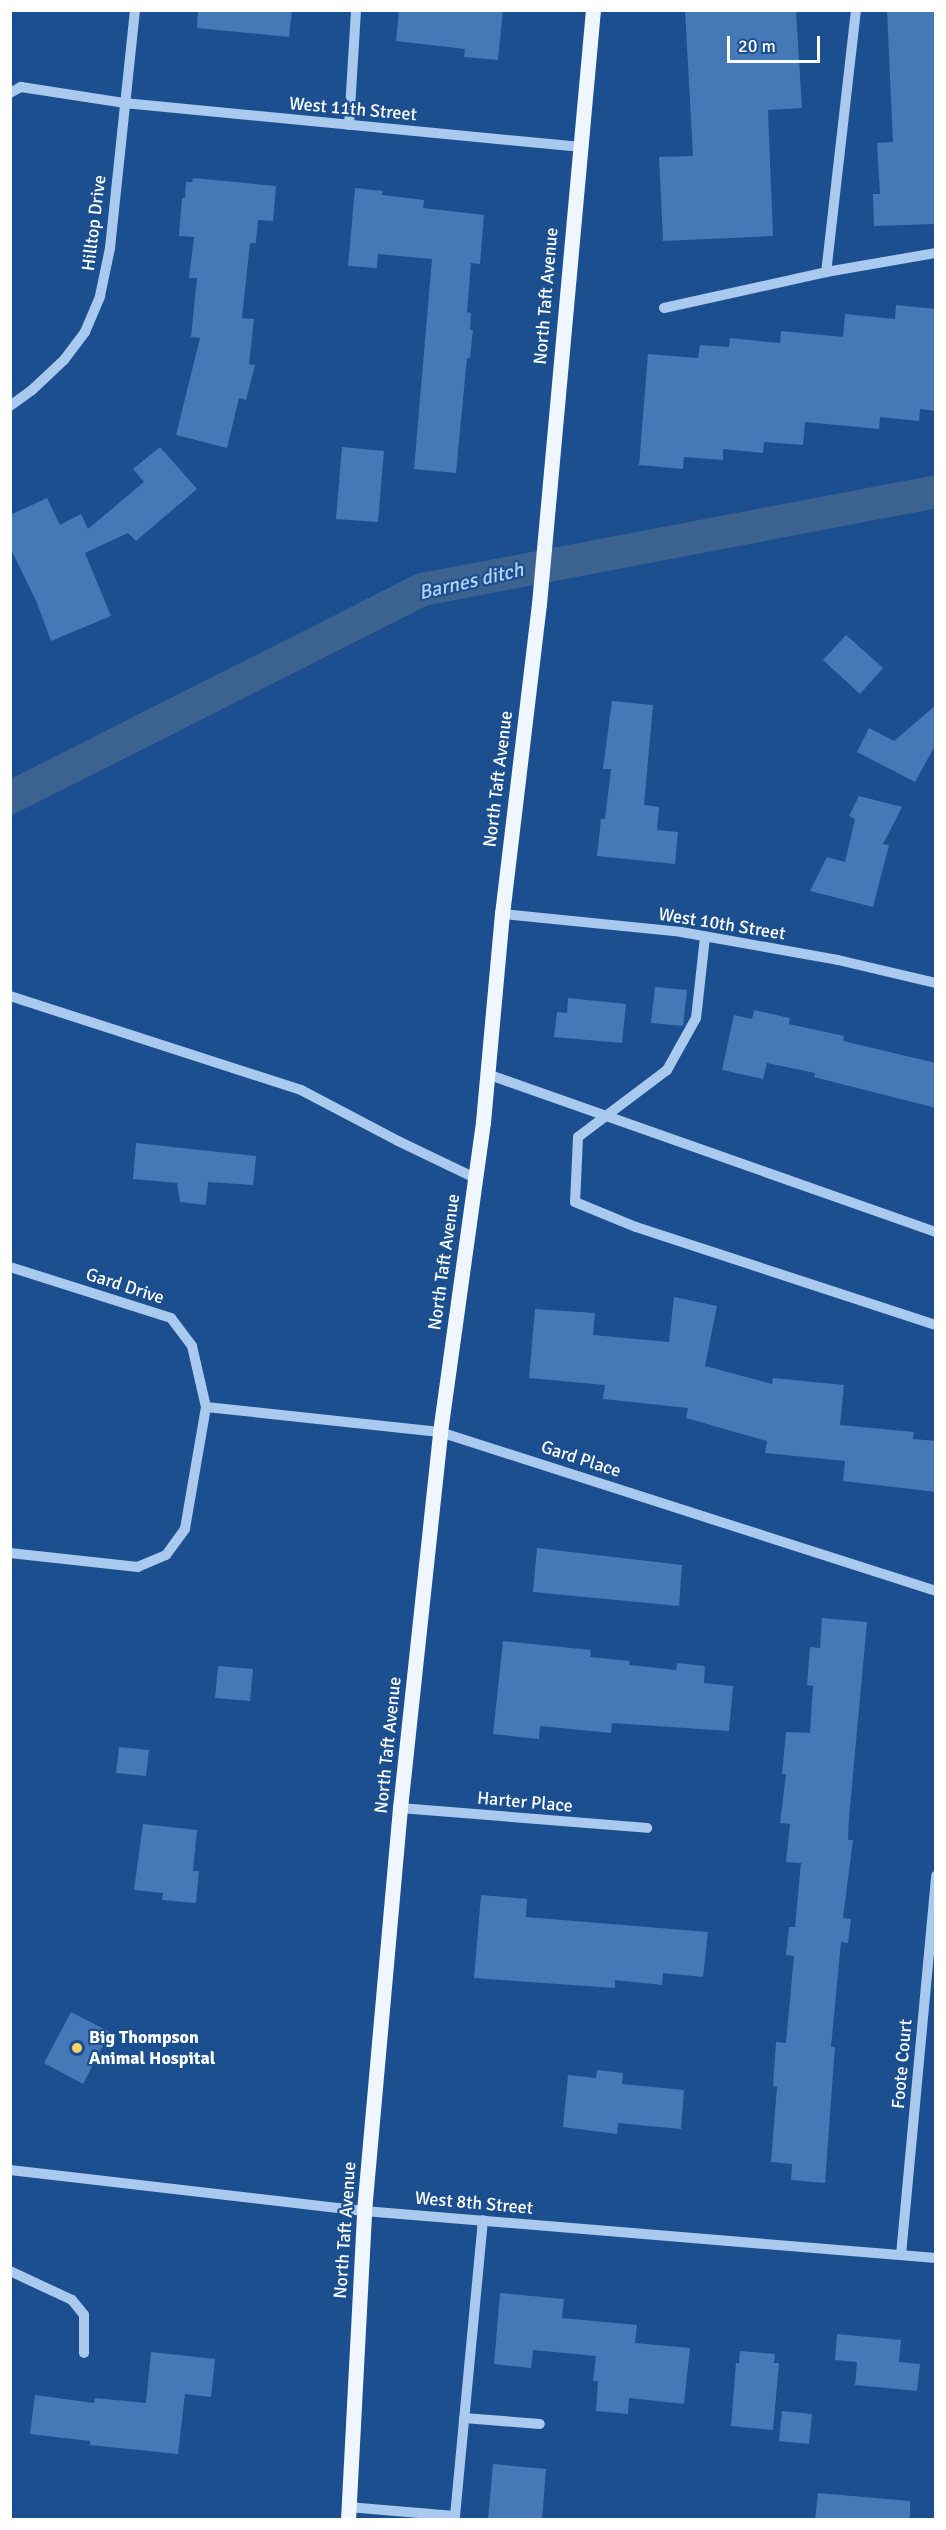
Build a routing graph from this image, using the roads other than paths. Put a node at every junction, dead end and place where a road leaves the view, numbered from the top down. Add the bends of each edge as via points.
1 (135, 10) edge
2 (356, 10) edge
3 (593, 10) edge
4 (856, 10) edge
5 (10, 93) edge
6 (124, 103) junction
7 (349, 125) junction
8 (579, 147) junction
9 (936, 252) edge
10 (826, 273) junction
11 (664, 308) dead end
12 (10, 406) edge
13 (502, 914) junction
14 (705, 937) junction
15 (936, 983) edge
16 (10, 996) edge
17 (487, 1074) junction
18 (609, 1116) junction
19 (475, 1178) junction
20 (936, 1232) edge
21 (10, 1267) edge
22 (936, 1325) edge
23 (206, 1407) junction
24 (440, 1432) junction
25 (10, 1553) edge
26 (936, 1591) edge
27 (400, 1809) junction
28 (647, 1828) dead end
29 (936, 1876) edge
30 (10, 2170) edge
31 (364, 2211) junction
32 (483, 2220) junction
33 (901, 2255) junction
34 (936, 2258) edge
35 (10, 2271) edge
36 (84, 2353) dead end
37 (464, 2418) junction
38 (540, 2424) dead end
39 (348, 2513) edge

1 - 6 street, Hilltop Drive
2 - 7 street
3 - 8 main road, North Taft Avenue
4 - 10 street
5 - 6 street, West 11th Street via 21,87
6 - 7 street, West 11th Street
6 - 12 street, Hilltop Drive via 110,248 100,296 85,332 64,360
7 - 8 street, West 11th Street
8 - 13 main road, North Taft Avenue via 538,604
9 - 10 street
10 - 11 street
13 - 14 street, West 10th Street
13 - 17 main road, North Taft Avenue
14 - 15 street, West 10th Street via 838,960
14 - 18 street via 696,1018 667,1070
16 - 19 street via 301,1090
17 - 18 street
17 - 19 main road, North Taft Avenue
18 - 20 street
18 - 22 street via 578,1137 575,1202 636,1227
19 - 24 main road, North Taft Avenue
21 - 23 street, Gard Drive via 171,1318 192,1346
23 - 24 street, Gard Place
23 - 25 street via 185,1529 166,1555 138,1567
24 - 26 street, Gard Place
24 - 27 main road, North Taft Avenue
27 - 28 street, Harter Place
27 - 31 main road, North Taft Avenue
29 - 33 street, Foote Court
30 - 31 street, West 8th Street
31 - 32 street, West 8th Street
31 - 39 main road, North Taft Avenue
32 - 33 street, West 8th Street
32 - 37 street
33 - 34 street, West 8th Street
35 - 36 street via 72,2300 84,2315
37 - 38 street
37 - 39 street via 454,2516

